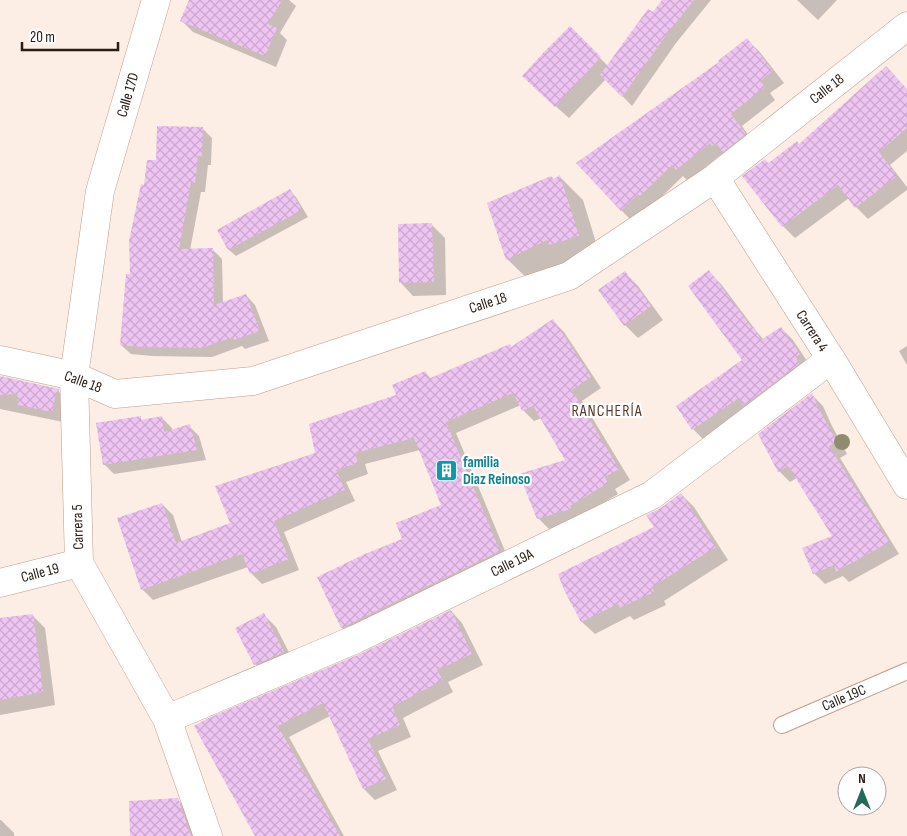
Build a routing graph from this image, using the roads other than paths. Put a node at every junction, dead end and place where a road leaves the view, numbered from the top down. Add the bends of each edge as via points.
1 (156, 0) edge
2 (907, 26) edge
3 (715, 178) junction
4 (100, 191) joint
5 (831, 359) junction
6 (0, 360) edge
7 (74, 376) junction
8 (907, 486) edge
9 (79, 562) junction
10 (0, 583) edge
11 (907, 671) edge
12 (167, 719) junction
13 (782, 725) dead end
14 (208, 836) edge

1 - 4 street, Calle 17D
2 - 3 street, Calle 18
3 - 5 street, Carrera 4
3 - 7 street, Calle 18 via 569,276 253,381 115,394
4 - 7 street, Carrera 5
5 - 8 street, Carrera 4
5 - 12 street, Calle 19A via 652,495 356,639
6 - 7 street, Calle 18
7 - 9 street, Carrera 5
9 - 10 street, Calle 19
9 - 12 street, Carrera 5
11 - 13 lane, Calle 19C
12 - 14 street, Carrera 5

